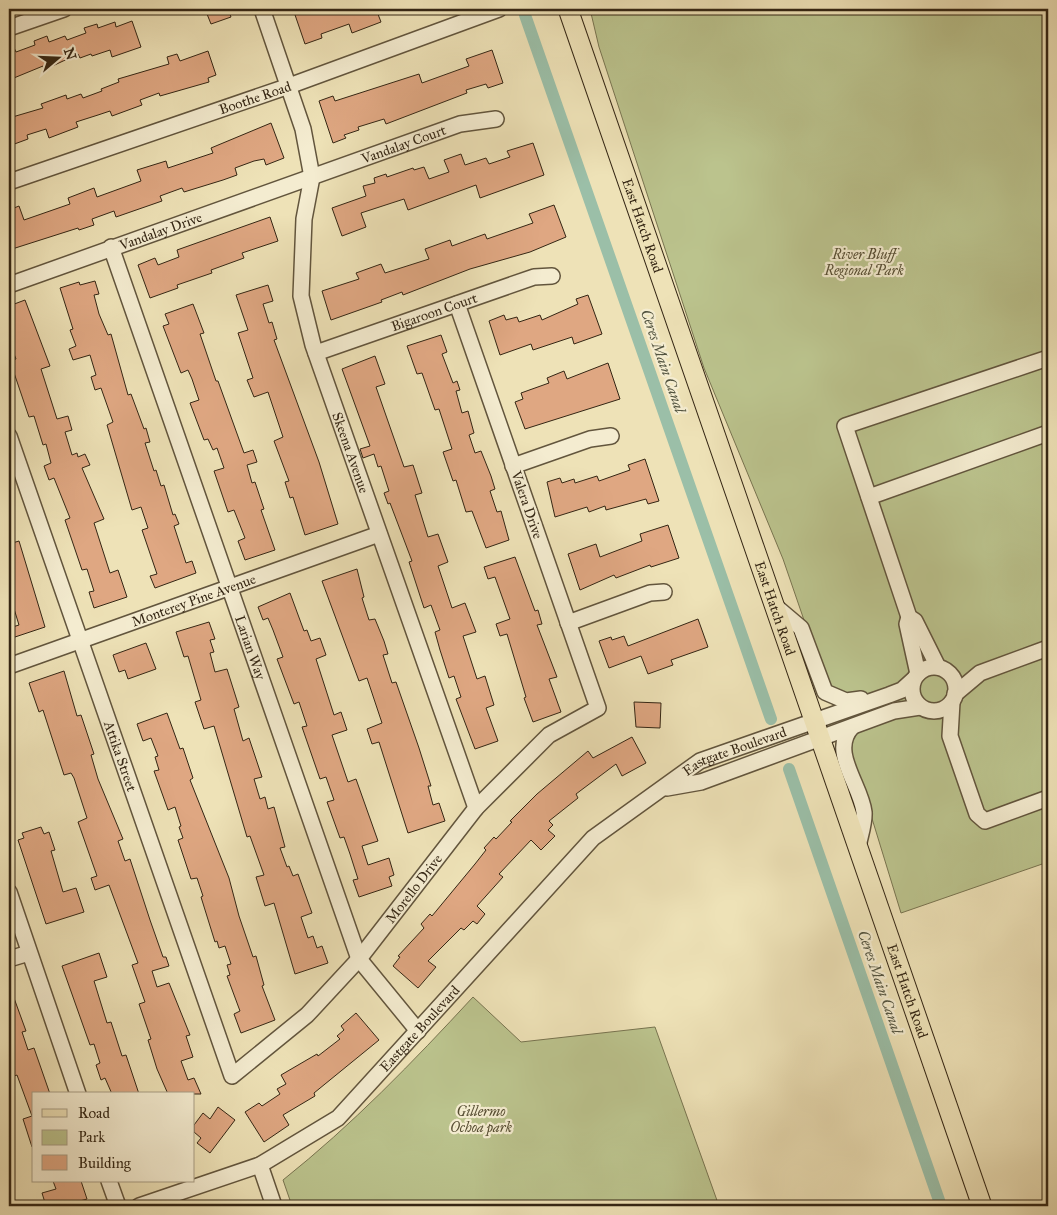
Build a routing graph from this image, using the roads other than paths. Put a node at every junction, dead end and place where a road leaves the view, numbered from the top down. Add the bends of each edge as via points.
1 (64, 9) edge
2 (262, 9) edge
3 (499, 9) edge
4 (568, 9) edge
5 (9, 28) edge
6 (289, 86) junction
7 (496, 119) dead end
8 (312, 176) junction
9 (9, 182) edge
10 (110, 247) junction
11 (552, 276) dead end
12 (9, 285) edge
13 (457, 304) junction
14 (316, 353) junction
15 (1048, 358) edge
16 (1048, 433) edge
17 (9, 436) edge
18 (611, 436) dead end
19 (514, 466) junction
20 (869, 497) junction
21 (379, 534) junction
22 (228, 589) junction
23 (664, 592) dead end
24 (775, 606) junction
25 (909, 617) junction
26 (568, 622) junction
27 (80, 641) junction
28 (1048, 648) edge
29 (9, 666) edge
30 (942, 669) junction
31 (980, 673) junction
32 (915, 677) junction
33 (884, 697) junction
34 (953, 698) junction
35 (598, 708) joint
36 (924, 709) junction
37 (852, 726) junction
38 (817, 730) junction
39 (950, 736) junction
40 (1048, 798) edge
41 (476, 808) junction
42 (858, 847) junction
43 (9, 892) edge
44 (29, 953) junction
45 (9, 959) edge
46 (359, 959) junction
47 (418, 1031) junction
48 (232, 1076) joint
49 (77, 1092) edge
50 (260, 1165) junction
51 (109, 1182) edge
52 (118, 1206) edge
53 (139, 1206) edge
54 (274, 1206) edge
55 (982, 1206) edge

1 - 5 street
2 - 6 street, Skeena Avenue
3 - 6 street, Boothe Road
4 - 24 main road, East Hatch Road
6 - 8 street, Skeena Avenue via 303,129
6 - 9 street, Boothe Road
7 - 8 street, Vandalay Court via 460,124
8 - 10 street, Vandalay Drive
8 - 14 street, Skeena Avenue via 304,219 301,296
10 - 12 street, Vandalay Drive
10 - 22 street, Larian Way
11 - 13 street, Bigaroon Court via 534,277
13 - 14 street, Bigaroon Court
13 - 19 street, Valera Drive
14 - 21 street, Skeena Avenue
15 - 20 street via 847,425 845,428
16 - 20 street
17 - 27 street, Attika Street
18 - 19 street via 590,438
19 - 26 street, Valera Drive
20 - 25 street
21 - 22 street, Monterey Pine Avenue
21 - 41 street, Skeena Avenue
22 - 27 street, Monterey Pine Avenue
22 - 46 street, Larian Way
23 - 26 street
24 - 33 street via 800,628 821,685 828,694 850,702 876,694
24 - 38 main road, East Hatch Road
25 - 30 street via 915,621
25 - 32 street via 907,624
26 - 35 street, Valera Drive
27 - 29 street, Monterey Pine Avenue
27 - 48 street, Attika Street
28 - 31 street
30 - 31 street
30 - 32 street via 924,669
30 - 34 street via 954,680
31 - 34 street
32 - 33 street via 902,690
32 - 36 street via 912,695
33 - 38 street
34 - 36 street via 940,711
34 - 39 street
35 - 41 street, Morello Drive via 548,735
36 - 37 street via 894,711
36 - 39 street
37 - 38 street
37 - 42 street via 844,750 864,812
38 - 42 main road, East Hatch Road
38 - 47 street, Eastgate Boulevard via 700,762 593,838
39 - 40 street via 977,814 985,820
41 - 46 street, Morello Drive
42 - 55 main road, East Hatch Road
43 - 44 street
44 - 45 street
44 - 49 street
46 - 47 street, Larian Way
46 - 48 street, Morello Drive via 307,1015
47 - 50 street, Eastgate Boulevard via 338,1118
50 - 53 street, Eastgate Boulevard
50 - 54 street
51 - 52 street

